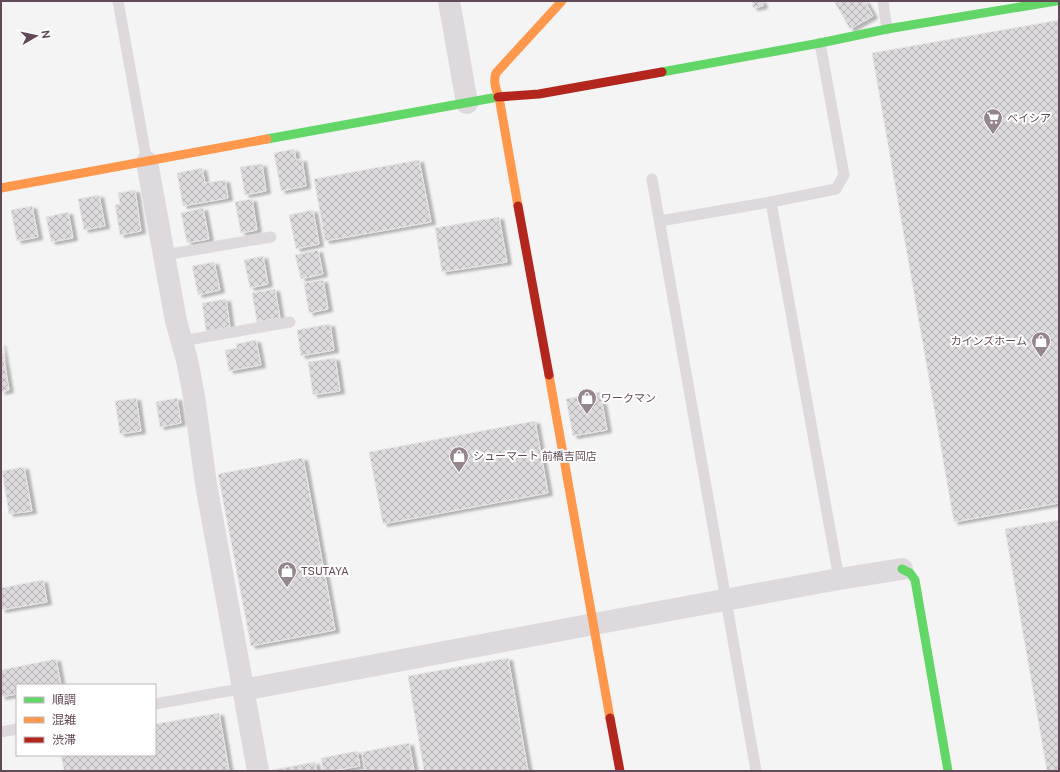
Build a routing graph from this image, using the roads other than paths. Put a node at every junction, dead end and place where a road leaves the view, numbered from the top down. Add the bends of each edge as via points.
1 (118, 1) edge
2 (449, 1) edge
3 (562, 1) edge
4 (882, 1) edge
5 (1056, 1) edge
6 (887, 29) junction
7 (820, 43) junction
8 (499, 98) junction
9 (467, 103) junction
10 (148, 162) junction
11 (652, 179) dead end
12 (1, 188) edge
13 (771, 202) junction
14 (660, 221) junction
15 (271, 237) dead end
16 (164, 255) junction
17 (290, 322) dead end
18 (182, 342) junction
19 (902, 569) joint
20 (839, 579) junction
21 (726, 600) junction
22 (594, 624) junction
23 (243, 690) junction
24 (156, 704) edge
25 (16, 729) edge
26 (1, 732) edge
27 (258, 771) edge
28 (620, 771) edge
29 (756, 771) edge
30 (948, 771) edge

1 - 10 lane
2 - 9 street
3 - 8 street via 496,73 494,82
4 - 6 lane
5 - 6 street
6 - 7 street
7 - 8 street via 539,94
7 - 13 lane via 844,175 836,189
8 - 9 street
8 - 22 street
9 - 10 street
10 - 12 street
10 - 16 street
11 - 14 lane
13 - 14 lane
13 - 20 lane
14 - 21 lane
15 - 16 lane
16 - 18 street
17 - 18 lane
18 - 23 street via 194,396 206,484
19 - 20 street
19 - 30 street via 910,573 915,580
20 - 21 street
21 - 22 street
21 - 29 lane
22 - 23 street
22 - 28 street
23 - 24 lane
23 - 27 street
25 - 26 lane

